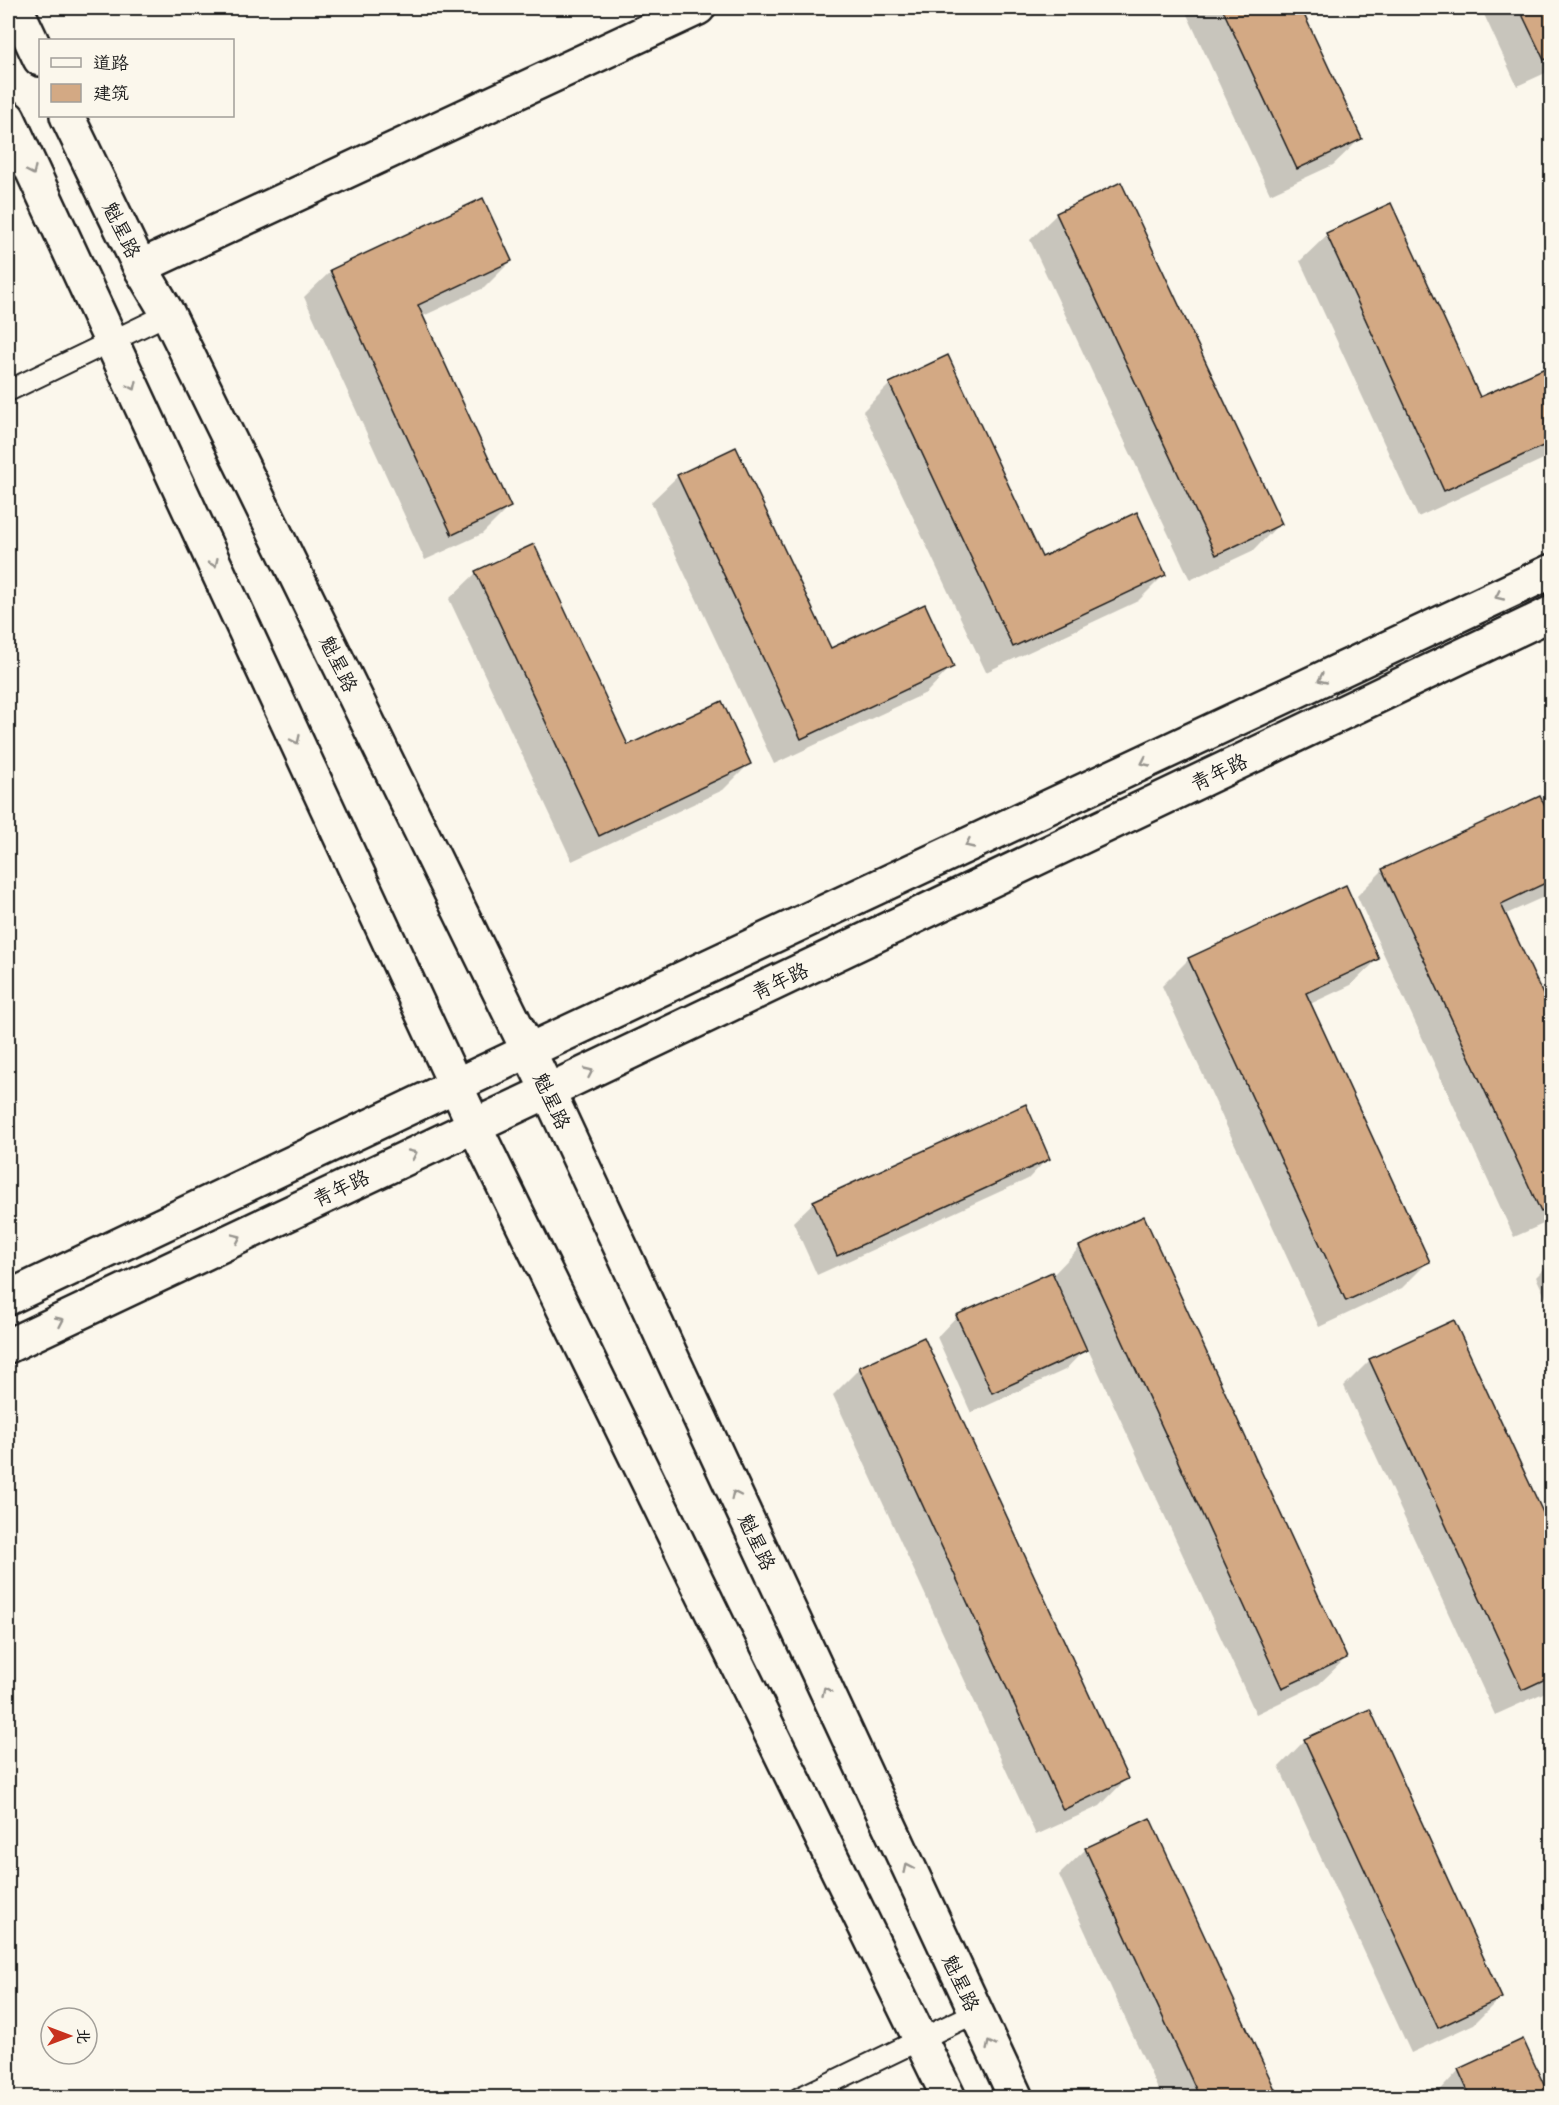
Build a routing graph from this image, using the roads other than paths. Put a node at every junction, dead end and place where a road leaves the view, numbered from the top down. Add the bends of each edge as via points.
1 (16, 8) edge
2 (698, 8) edge
3 (39, 57) edge
4 (68, 117) edge
5 (8, 118) edge
6 (140, 267) junction
7 (168, 314) junction
8 (112, 341) junction
9 (8, 391) edge
10 (1551, 572) edge
11 (1551, 613) edge
12 (528, 1050) junction
13 (455, 1086) junction
14 (548, 1091) junction
15 (474, 1125) junction
16 (8, 1298) edge
17 (8, 1346) edge
18 (975, 2013) junction
19 (921, 2039) junction
20 (800, 2097) edge
21 (949, 2097) edge
22 (1016, 2097) edge

1 - 3 street
2 - 6 street
4 - 6 street, 魁星路
5 -> 8 street
6 - 7 street, 魁星路
7 - 8 lane
7 - 12 street, 魁星路
8 - 9 lane
8 -> 13 street
10 -> 12 street, 青年路
14 -> 11 street, 青年路
12 - 13 street, 青年路
12 - 14 street, 魁星路
13 - 15 street
13 - 16 street, 青年路
14 - 15 street, 青年路
18 -> 14 street, 魁星路
17 -> 15 street, 青年路
15 - 19 street
18 - 19 lane
22 -> 18 street, 魁星路
19 - 20 lane
19 - 21 street

